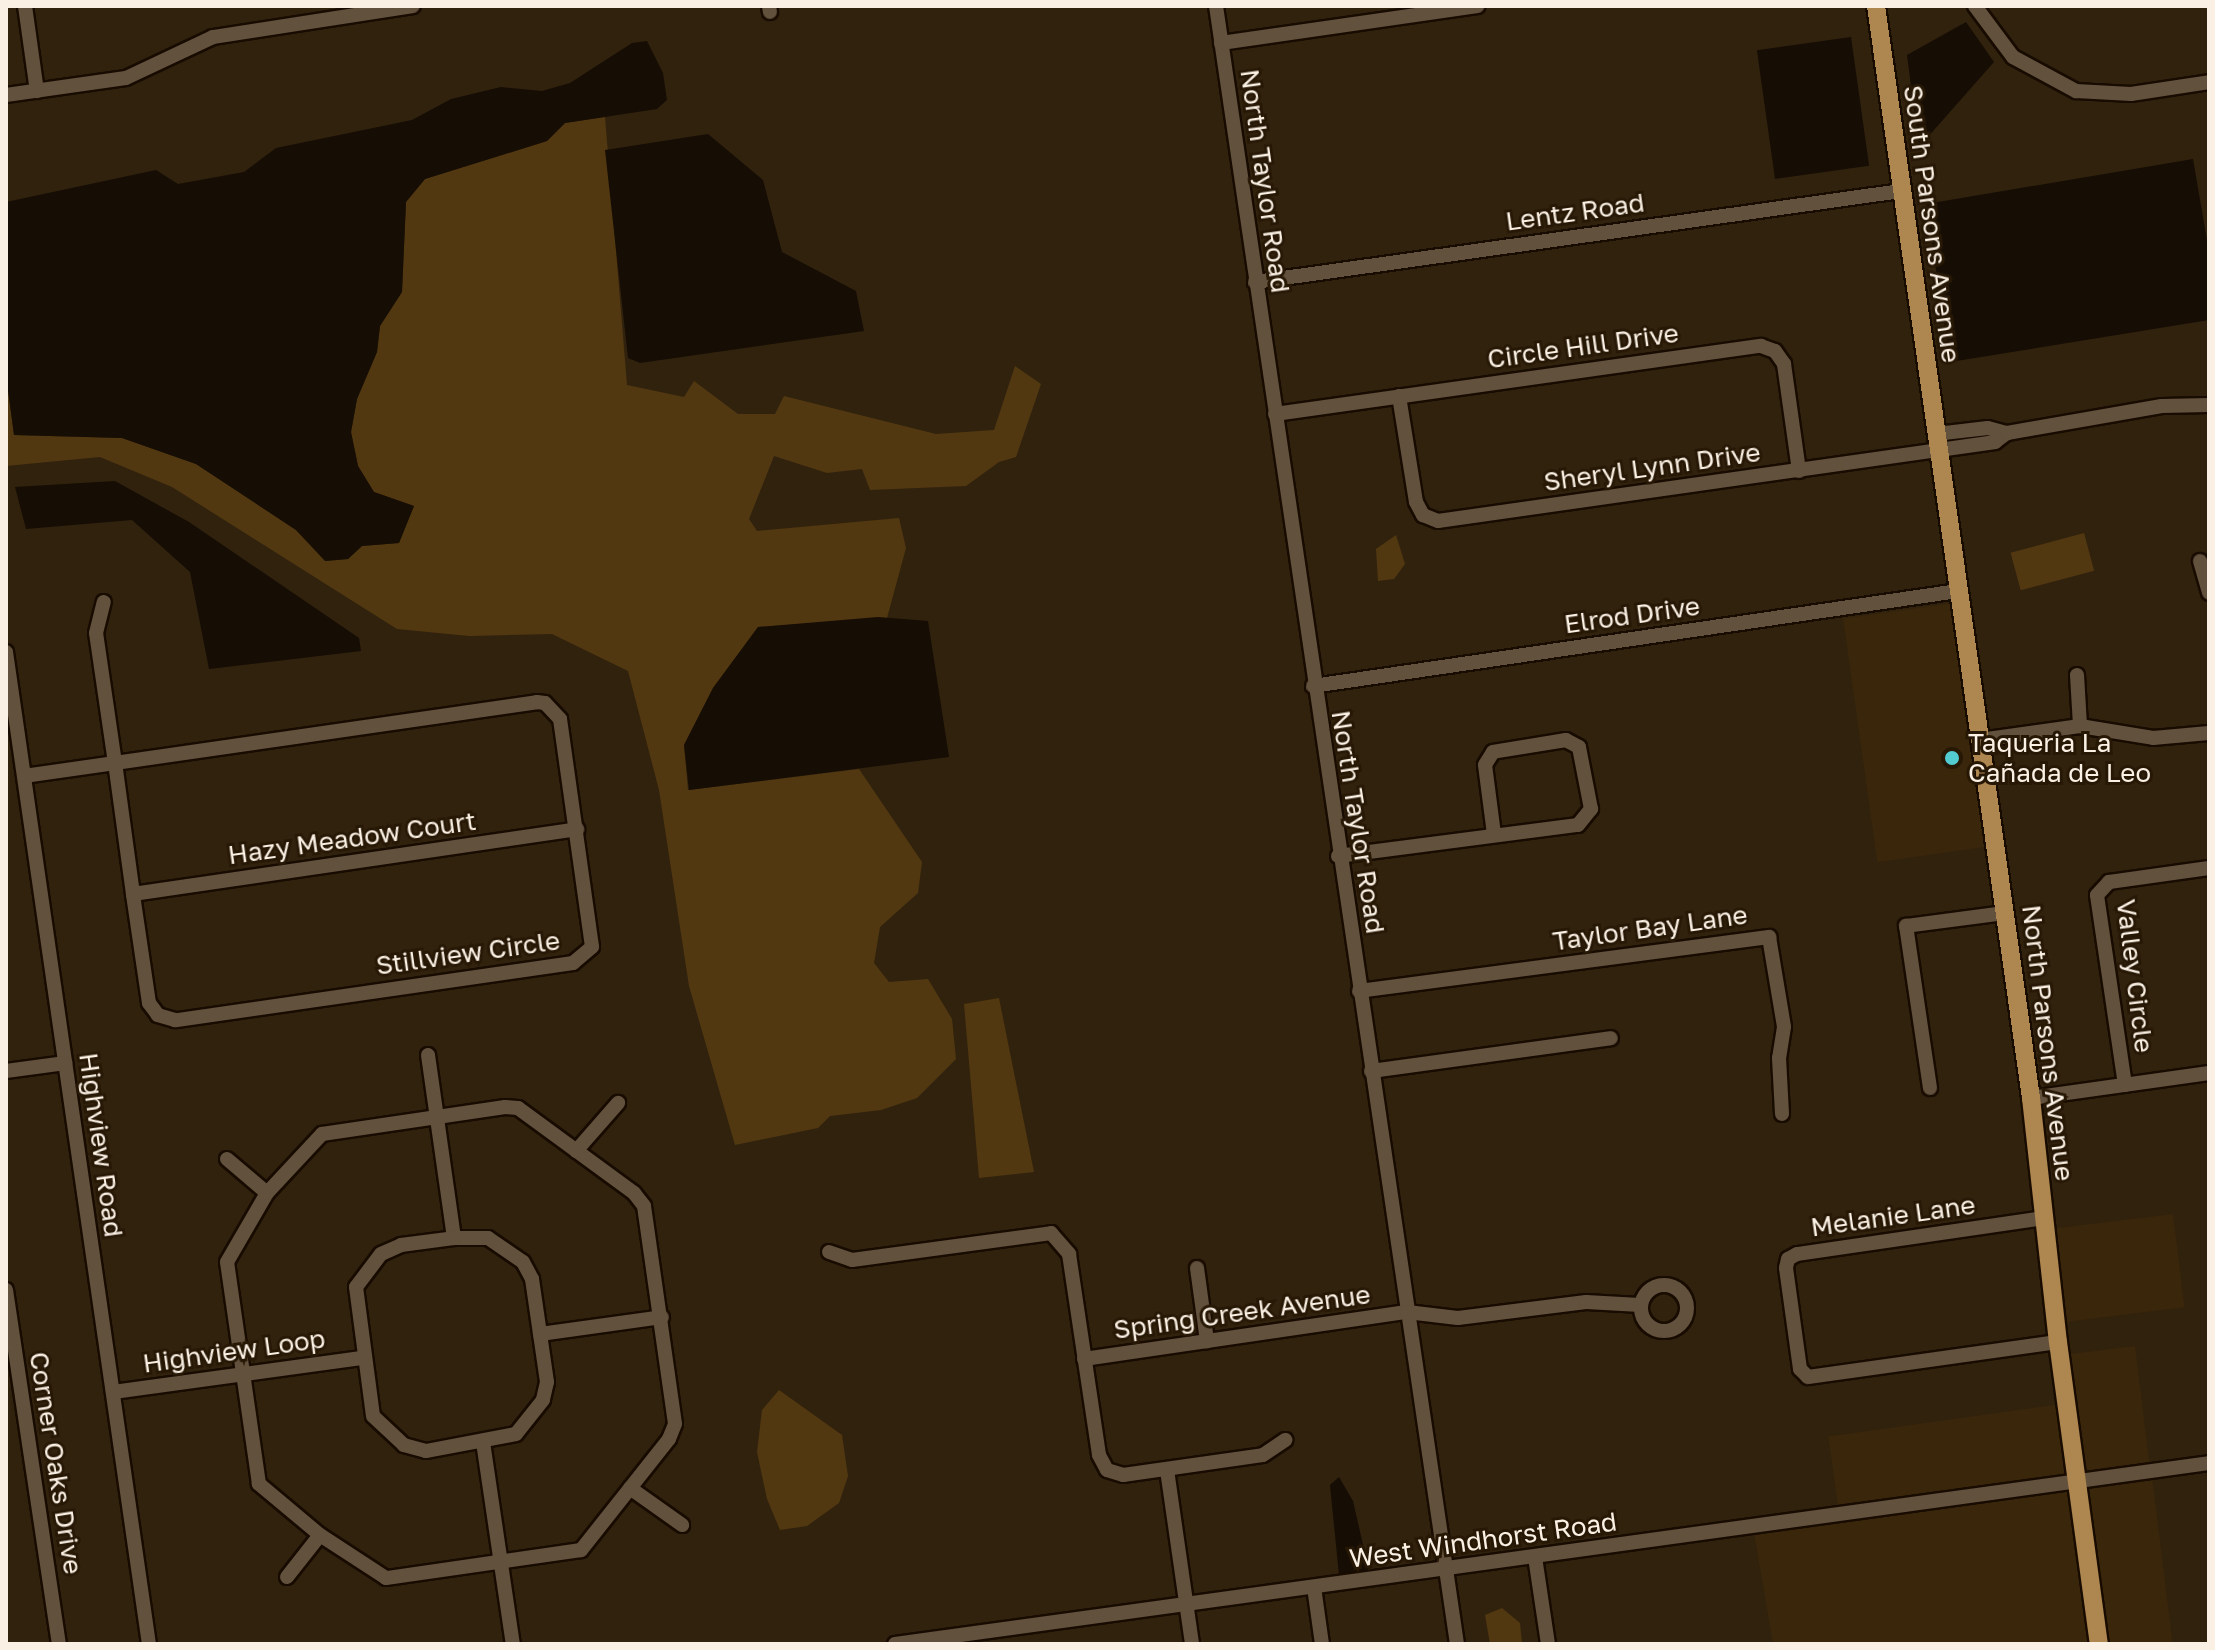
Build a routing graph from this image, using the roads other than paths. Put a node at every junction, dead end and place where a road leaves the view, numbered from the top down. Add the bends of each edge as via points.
1 (25, 6) edge
2 (413, 6) edge
3 (1216, 6) edge
4 (1477, 6) edge
5 (1876, 6) edge
6 (1975, 6) edge
7 (371, 9) edge
8 (1221, 43) junction
9 (2209, 82) edge
10 (37, 91) junction
11 (6, 95) edge
12 (1901, 191) junction
13 (1255, 282) junction
14 (1399, 396) junction
15 (2209, 405) edge
16 (1275, 414) junction
17 (1936, 442) junction
18 (1799, 471) junction
19 (2200, 561) dead end
20 (1958, 591) junction
21 (2209, 593) edge
22 (104, 602) dead end
23 (6, 652) edge
24 (2077, 675) dead end
25 (1313, 686) junction
26 (2080, 726) junction
27 (2209, 733) edge
28 (1980, 740) junction
29 (115, 763) junction
30 (24, 776) junction
31 (577, 829) junction
32 (1494, 834) junction
33 (1338, 856) junction
34 (2209, 868) edge
35 (133, 894) junction
36 (2005, 913) junction
37 (1359, 991) junction
38 (1611, 1038) dead end
39 (428, 1055) dead end
40 (65, 1063) junction
41 (6, 1071) edge
42 (1371, 1071) junction
43 (2209, 1073) edge
44 (2125, 1085) junction
45 (1930, 1088) dead end
46 (2031, 1098) junction
47 (618, 1103) dead end
48 (1782, 1114) dead end
49 (436, 1116) junction
50 (576, 1151) junction
51 (227, 1159) dead end
52 (267, 1193) junction
53 (2044, 1218) junction
54 (454, 1238) junction
55 (829, 1252) dead end
56 (1197, 1268) dead end
57 (6, 1290) edge
58 (1640, 1305) dead end
59 (1407, 1312) junction
60 (662, 1317) junction
61 (540, 1334) junction
62 (1207, 1341) junction
63 (2058, 1342) junction
64 (362, 1358) junction
65 (1084, 1359) junction
66 (241, 1374) junction
67 (113, 1392) junction
68 (1285, 1440) dead end
69 (483, 1442) junction
70 (2209, 1463) edge
71 (1167, 1470) junction
72 (2076, 1478) junction
73 (630, 1488) junction
74 (682, 1525) dead end
75 (320, 1535) junction
76 (1535, 1557) junction
77 (500, 1564) junction
78 (1446, 1569) junction
79 (287, 1577) dead end
80 (1314, 1587) junction
81 (1186, 1605) junction
82 (982, 1638) edge
83 (59, 1644) edge
84 (149, 1644) edge
85 (513, 1644) edge
86 (895, 1644) edge
87 (1192, 1644) edge
88 (1322, 1644) edge
89 (1457, 1644) edge
90 (1548, 1644) edge
91 (2099, 1644) edge

1 - 10 street
2 - 7 street
3 - 8 street, North Taylor Road
4 - 8 street
5 - 12 main road, South Parsons Avenue
6 - 9 street via 2013,57 2076,91 2131,94
7 - 10 street via 213,37 146,72
8 - 13 street, North Taylor Road
10 - 11 street
12 - 13 street, Lentz Road
12 - 17 main road, South Parsons Avenue
13 - 16 street, North Taylor Road
14 - 16 street, Circle Hill Drive
14 - 18 street, Sheryl Lynn Drive via 1416,502 1423,515 1438,521
14 - 18 street, Circle Hill Drive via 1768,347 1784,364
15 - 17 street, Sheryl Lynn Drive via 2162,406 2007,433 1988,428
16 - 25 street, North Taylor Road
17 - 18 street, Sheryl Lynn Drive
17 - 20 main road, North Parsons Avenue
19 - 21 street
20 - 25 street, Elrod Drive
20 - 28 main road, North Parsons Avenue
22 - 29 street via 96,633
23 - 30 street, Highview Road
24 - 26 street
25 - 33 street, North Taylor Road
26 - 27 street via 2153,738
26 - 28 street
28 - 36 main road, North Parsons Avenue
29 - 30 street, Stillview Circle
29 - 31 street, Stillview Circle via 545,703 560,719
29 - 35 street, Stillview Circle
30 - 40 street, Highview Road
31 - 35 street, Hazy Meadow Court
31 - 35 street, Stillview Circle via 593,938 588,953 573,963 165,1019 149,1003
32 - 32 street via 1585,821 1591,809 1579,747 1566,740 1493,752 1485,765
32 - 33 street
33 - 37 street, North Taylor Road
34 - 44 street, Valley Circle via 2109,882 2097,895
36 - 45 street via 1906,926
36 - 46 main road, North Parsons Avenue
37 - 42 street, North Taylor Road
37 - 48 street, Taylor Bay Lane via 1769,937 1784,1027 1779,1058
38 - 42 street
39 - 49 street
40 - 41 street
40 - 67 street, Highview Road
42 - 59 street, North Taylor Road
43 - 44 street
44 - 46 street
46 - 53 main road, North Parsons Avenue
47 - 50 street
49 - 50 street via 518,1108
49 - 52 street via 322,1134
49 - 54 street
50 - 60 street via 644,1206
51 - 52 street
52 - 66 street via 227,1262
53 - 63 main road, North Parsons Avenue
53 - 63 street, Melanie Lane via 1797,1254 1786,1268 1800,1369 1808,1377
54 - 61 street via 488,1238 523,1262 532,1279
54 - 64 street via 401,1245 381,1254 356,1287
55 - 65 street via 852,1260 1051,1233 1069,1254
56 - 62 street
57 - 83 street, Corner Oaks Drive
58 - 59 street, Spring Creek Avenue via 1586,1302 1458,1318
59 - 62 street, Spring Creek Avenue
59 - 78 street, North Taylor Road
60 - 61 street
60 - 73 street via 675,1424
61 - 69 street via 547,1382 543,1400 516,1434
62 - 65 street, Spring Creek Avenue
63 - 72 main road, North Parsons Avenue
64 - 66 street, Highview Loop
64 - 69 street via 373,1416 404,1445 426,1451
65 - 71 street via 1102,1463 1123,1475
66 - 67 street, Highview Loop
66 - 75 street via 259,1484
67 - 84 street, Highview Road
68 - 71 street via 1263,1455
69 - 77 street
70 - 72 street, West Windhorst Road
71 - 81 street
72 - 76 street, West Windhorst Road
72 - 91 main road, North Parsons Avenue
73 - 74 street
73 - 77 street via 581,1550
75 - 77 street via 386,1578
75 - 79 street
76 - 78 street, West Windhorst Road
76 - 90 street
77 - 85 street
78 - 80 street, West Windhorst Road
78 - 89 street, North Taylor Road
80 - 81 street, West Windhorst Road
80 - 88 street
81 - 82 street, West Windhorst Road
81 - 87 street
82 - 86 street, West Windhorst Road

